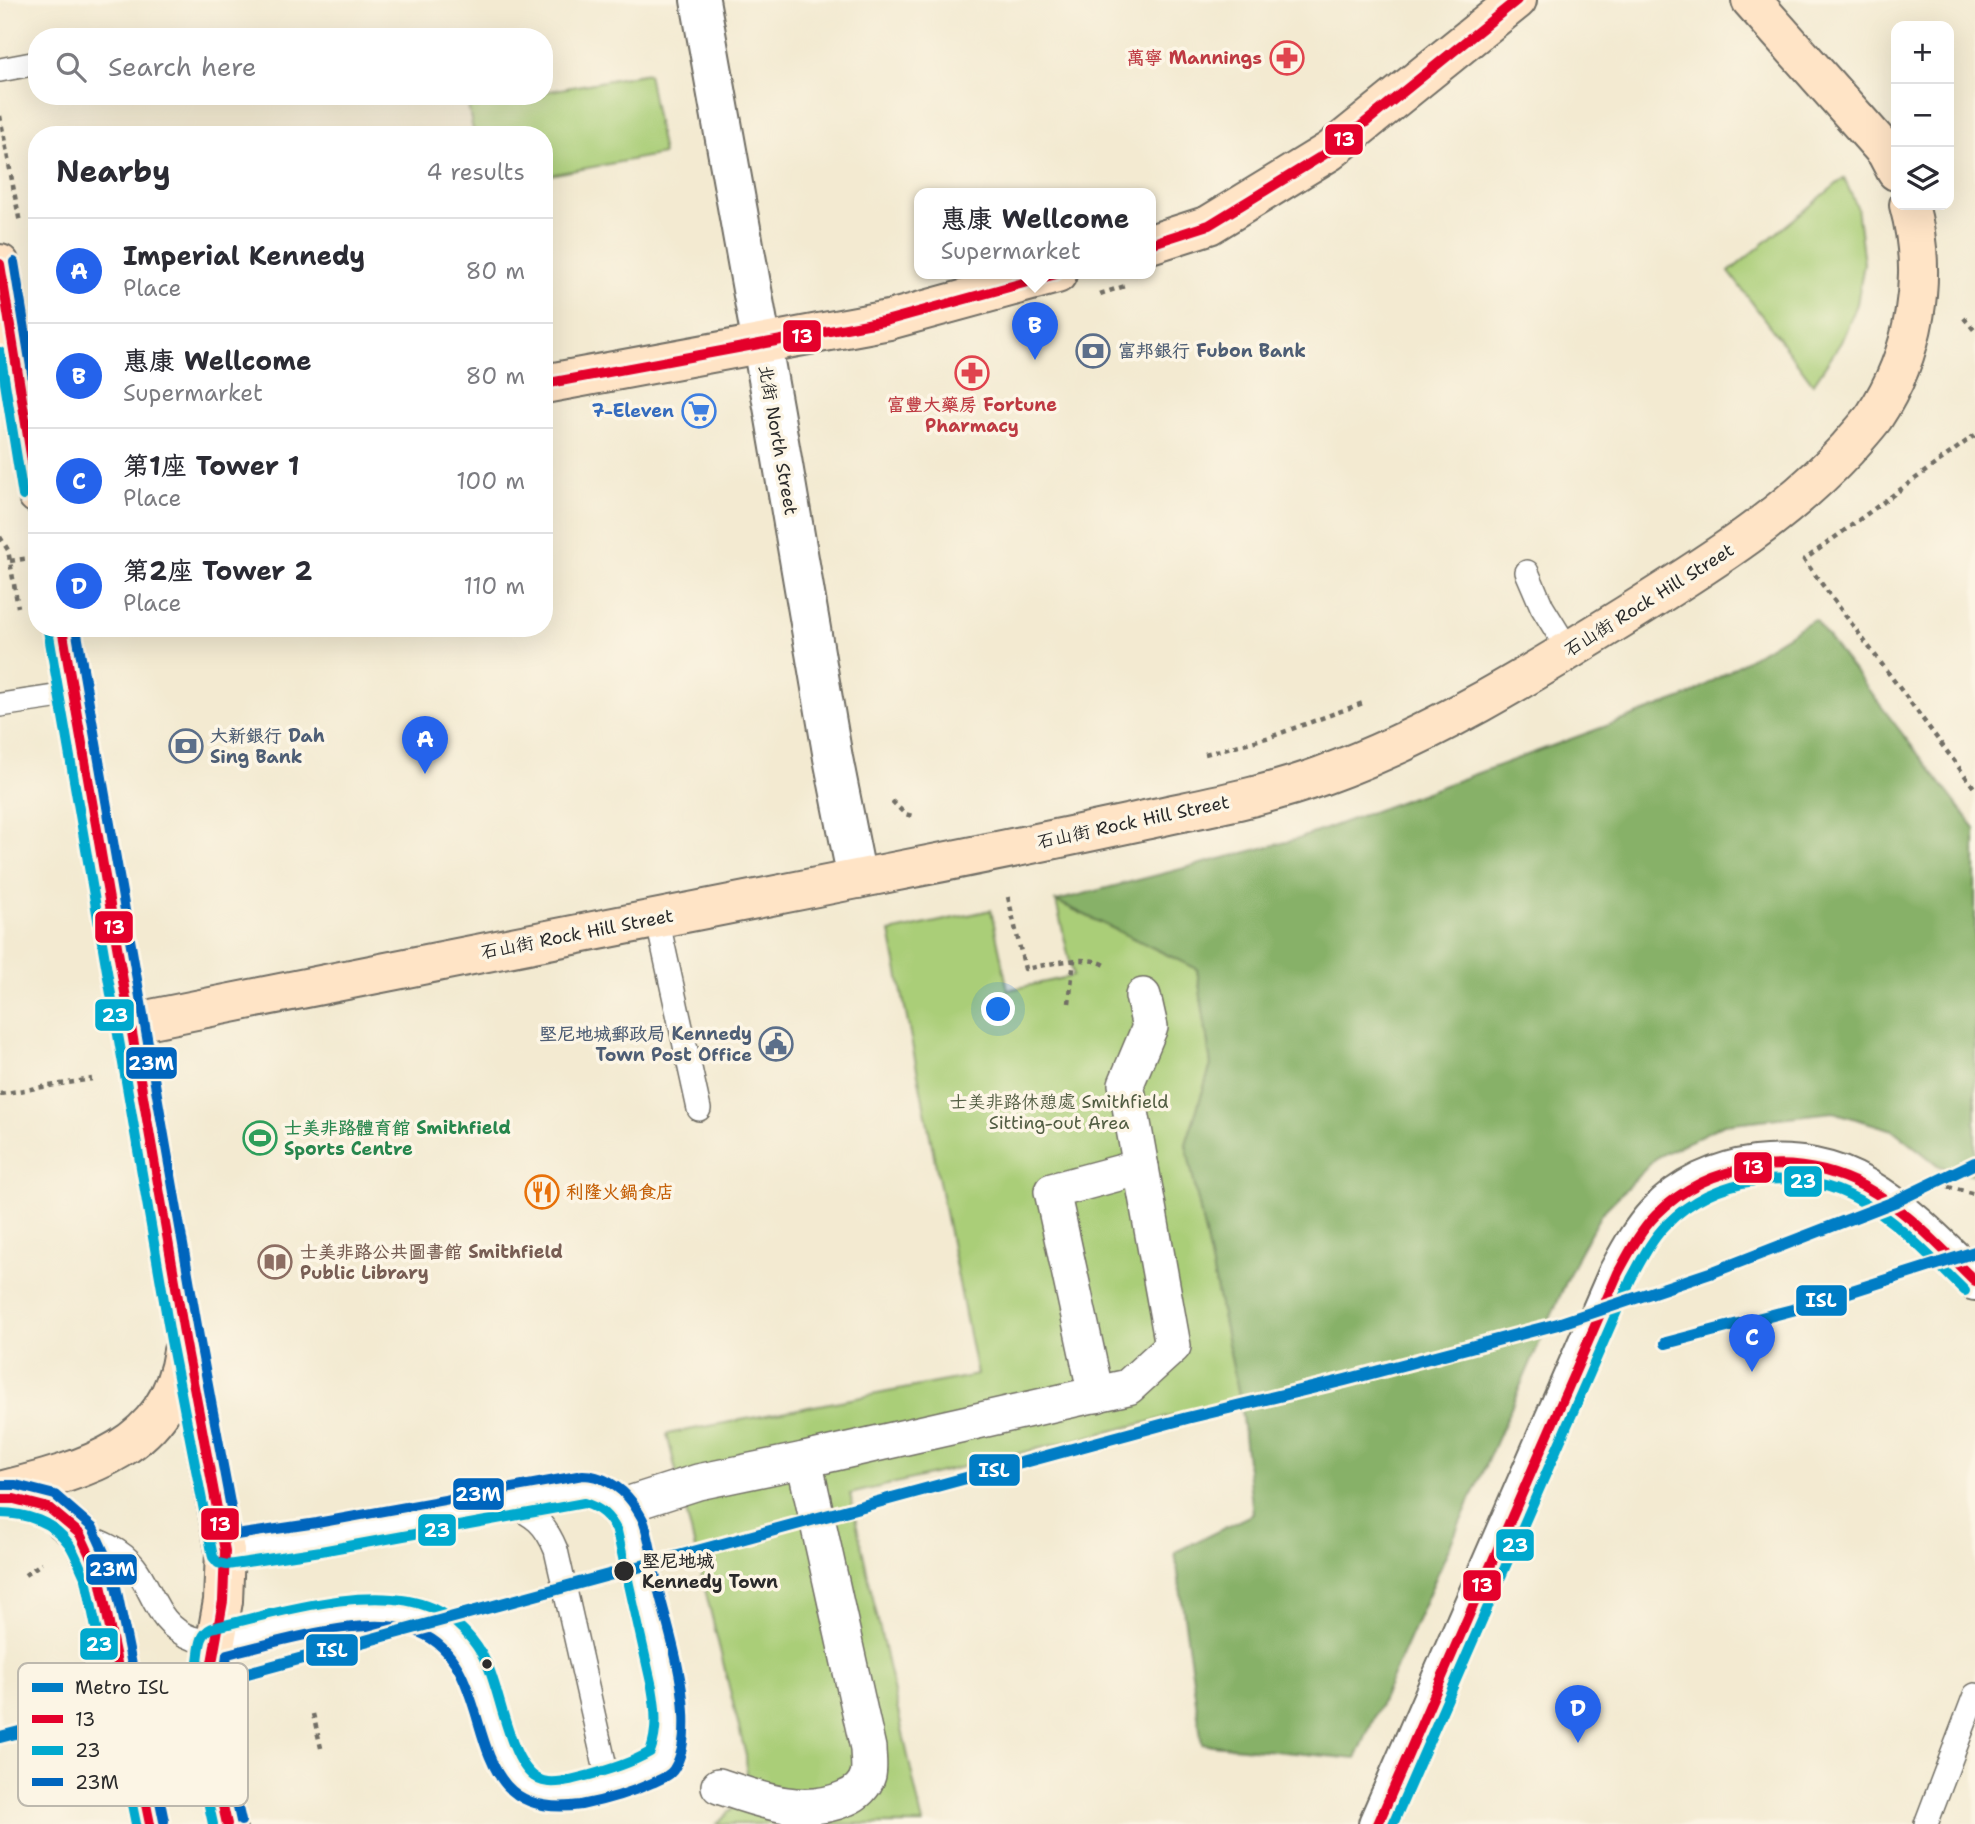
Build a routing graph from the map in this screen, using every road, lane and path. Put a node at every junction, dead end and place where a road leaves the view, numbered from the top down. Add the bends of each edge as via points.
1 (700, 0) edge
2 (1517, 0) edge
3 (1751, 0) edge
4 (28, 65) edge
5 (0, 71) edge
6 (0, 116) edge
7 (1891, 162) edge
8 (1910, 210) edge
9 (1156, 242) edge
10 (11, 250) edge
11 (1039, 279) edge
12 (1130, 284) dead end
13 (1093, 297) dead end
14 (1964, 318) dead end
15 (1975, 331) edge
16 (761, 344) junction
17 (553, 382) edge
18 (1975, 435) edge
19 (27, 482) edge
20 (0, 537) edge
21 (28, 558) edge
22 (10, 561) junction
23 (1527, 572) dead end
24 (20, 619) dead end
25 (64, 637) edge
26 (1569, 651) junction
27 (74, 694) junction
28 (1368, 701) dead end
29 (0, 705) edge
30 (1195, 757) dead end
31 (1975, 789) edge
32 (888, 793) dead end
33 (923, 817) dead end
34 (857, 879) junction
35 (1006, 889) dead end
36 (657, 918) junction
37 (1143, 996) dead end
38 (1069, 1003) dead end
39 (131, 1023) junction
40 (90, 1067) dead end
41 (93, 1079) junction
42 (95, 1092) dead end
43 (0, 1094) edge
44 (698, 1109) dead end
45 (1141, 1167) junction
46 (1975, 1281) edge
47 (185, 1339) junction
48 (1096, 1395) junction
49 (804, 1460) junction
50 (0, 1492) edge
51 (0, 1499) edge
52 (508, 1504) junction
53 (620, 1507) junction
54 (80, 1534) junction
55 (225, 1551) junction
56 (215, 1642) junction
57 (117, 1663) edge
58 (211, 1663) edge
59 (1975, 1695) edge
60 (313, 1714) dead end
61 (322, 1752) dead end
62 (610, 1784) junction
63 (719, 1786) dead end
64 (146, 1806) edge
65 (223, 1806) edge
66 (150, 1824) edge
67 (227, 1824) edge
68 (1378, 1824) edge
69 (1926, 1824) edge

1 - 16 street, 北街 North Street
2 - 9 main road via 1330,151 1209,225
3 - 7 main road
4 - 5 lane
6 - 10 path
8 - 26 main road, 石山街 Rock Hill Street via 1918,264 1917,305 1892,387 1871,421 1780,513
10 - 19 main road
11 - 16 main road via 889,320
12 - 13 path
14 - 15 path
16 - 17 main road
16 - 34 street, 北街 North Street
18 - 31 path via 1804,561
20 - 22 path
21 - 22 path
22 - 24 path
23 - 26 lane
25 - 27 main road
26 - 34 main road, 石山街 Rock Hill Street via 1440,724 1319,777 1246,798
27 - 29 lane
27 - 39 main road
28 - 30 path via 1270,737
32 - 33 path via 898,810
34 - 36 main road, 石山街 Rock Hill Street
35 - 38 path via 1024,970 1074,960
36 - 39 main road, 石山街 Rock Hill Street
36 - 44 lane
37 - 45 street via 1150,1027 1126,1084
39 - 47 main road
40 - 41 path
41 - 42 path
41 - 43 path
45 - 48 street via 1173,1346 1128,1387
45 - 48 street via 1052,1191
46 - 68 street via 1892,1205 1866,1187 1814,1167 1787,1164 1726,1172 1679,1195 1656,1214 1618,1273
47 - 50 main road via 180,1374 170,1398 135,1440 100,1461
47 - 55 main road
48 - 49 street
49 - 53 street via 698,1482
49 - 63 street via 868,1748 868,1776 856,1794 808,1808
51 - 54 main road via 49,1507
52 - 53 lane via 585,1489 603,1494
52 - 55 lane
52 - 62 lane via 531,1514 549,1532 556,1550
53 - 62 lane via 630,1527 657,1645 670,1726 662,1762
54 - 56 lane via 109,1545 134,1565 157,1611 169,1623 191,1637
54 - 57 main road via 99,1575
55 - 56 main road
56 - 58 main road
56 - 62 lane via 366,1613 395,1612 423,1619 445,1631 463,1650 478,1676 510,1770 522,1786 538,1796 567,1795
59 - 69 lane
60 - 61 path
64 - 66 main road
65 - 67 main road

